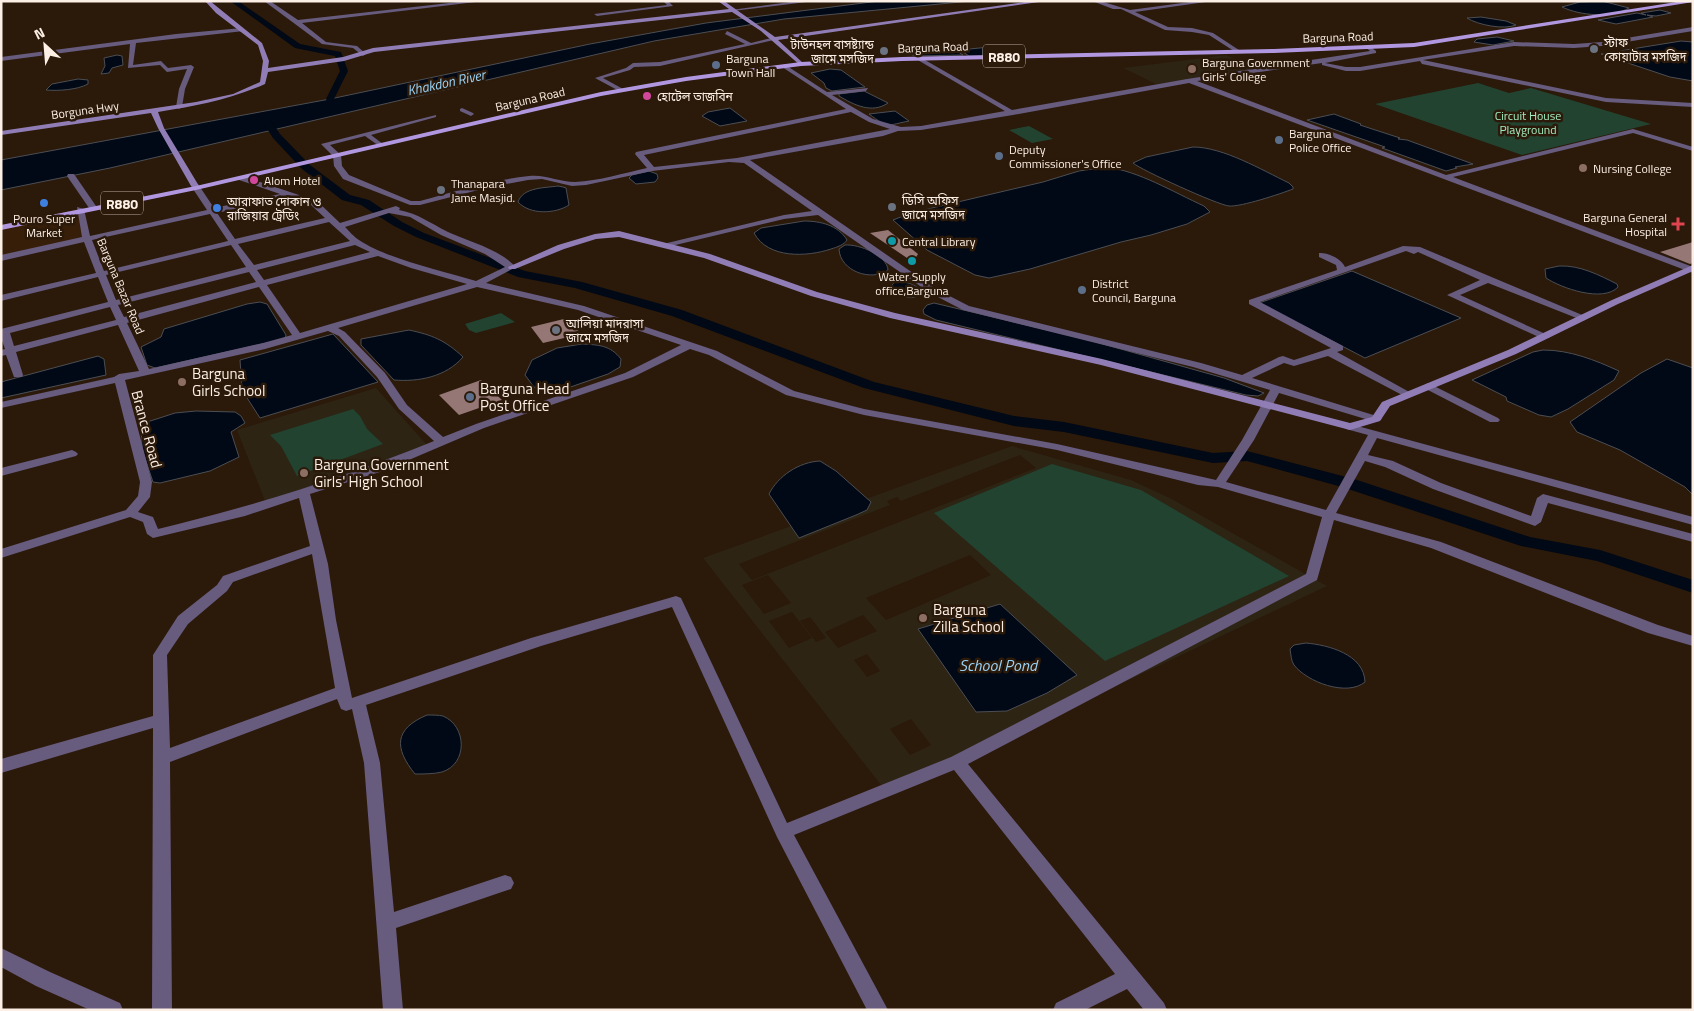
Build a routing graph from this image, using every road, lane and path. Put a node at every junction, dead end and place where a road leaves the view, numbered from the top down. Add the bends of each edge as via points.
1 (208, 1) edge
2 (266, 1) edge
3 (482, 1) edge
4 (665, 1) edge
5 (720, 1) edge
6 (732, 1) edge
7 (813, 1) edge
8 (1044, 1) edge
9 (1094, 1) edge
10 (1211, 1) edge
11 (1672, 1) edge
12 (1693, 1) edge
13 (1681, 3) junction
14 (745, 8) junction
15 (735, 12) junction
16 (1127, 12) junction
17 (597, 14) dead end
18 (296, 22) junction
19 (1693, 29) edge
20 (242, 30) junction
21 (727, 33) dead end
22 (1672, 33) junction
23 (1686, 36) dead end
24 (775, 39) junction
25 (133, 42) junction
26 (750, 44) junction
27 (1368, 47) junction
28 (1238, 52) junction
29 (1374, 52) junction
30 (363, 54) junction
31 (1382, 55) dead end
32 (1390, 57) dead end
33 (918, 58) junction
34 (1, 59) edge
35 (1415, 60) junction
36 (1319, 62) junction
37 (1404, 62) junction
38 (801, 64) junction
39 (784, 66) junction
40 (1446, 67) junction
41 (266, 70) junction
42 (1188, 80) junction
43 (866, 89) dead end
44 (622, 90) junction
45 (828, 94) junction
46 (1693, 105) edge
47 (179, 107) junction
48 (462, 110) dead end
49 (853, 110) junction
50 (154, 111) junction
51 (1013, 113) junction
52 (471, 114) dead end
53 (434, 116) dead end
54 (898, 129) junction
55 (1, 134) edge
56 (366, 134) junction
57 (381, 145) junction
58 (1693, 149) edge
59 (338, 155) junction
60 (739, 160) junction
61 (652, 169) junction
62 (72, 176) dead end
63 (1445, 177) junction
64 (242, 178) junction
65 (196, 187) junction
66 (290, 194) junction
67 (410, 203) junction
68 (92, 206) junction
69 (81, 210) junction
70 (388, 210) junction
71 (213, 212) junction
72 (818, 212) junction
73 (330, 219) junction
74 (344, 224) junction
75 (1, 227) edge
76 (87, 239) junction
77 (234, 242) junction
78 (356, 242) junction
79 (666, 246) junction
80 (378, 253) junction
81 (1322, 255) dead end
82 (1, 258) edge
83 (512, 267) junction
84 (251, 269) junction
85 (1692, 269) edge
86 (1342, 272) junction
87 (101, 274) junction
88 (1488, 280) junction
89 (262, 282) junction
90 (482, 282) junction
91 (1, 298) edge
92 (113, 304) junction
93 (1582, 318) junction
94 (121, 321) junction
95 (331, 328) junction
96 (3, 332) edge
97 (1545, 336) junction
98 (298, 337) junction
99 (690, 345) junction
100 (6, 351) edge
101 (1329, 352) junction
102 (145, 372) junction
103 (18, 375) dead end
104 (118, 377) junction
105 (1242, 379) junction
106 (1428, 386) junction
107 (1276, 389) junction
108 (1408, 394) junction
109 (1, 404) edge
110 (1267, 405) junction
111 (1376, 420) junction
112 (1494, 420) dead end
113 (1350, 427) junction
114 (1374, 434) junction
115 (442, 441) junction
116 (72, 454) dead end
117 (1363, 457) junction
118 (1, 472) edge
119 (1219, 484) junction
120 (304, 494) junction
121 (130, 513) junction
122 (1329, 515) junction
123 (1693, 521) edge
124 (1693, 540) edge
125 (317, 548) junction
126 (1693, 549) edge
127 (1, 554) edge
128 (1693, 641) edge
129 (343, 691) junction
130 (358, 702) junction
131 (162, 720) junction
132 (162, 758) junction
133 (957, 762) junction
134 (1, 766) edge
135 (783, 832) junction
136 (506, 883) dead end
137 (386, 923) junction
138 (1, 957) edge
139 (1130, 977) junction
140 (113, 1010) edge
141 (162, 1010) edge
142 (394, 1010) edge
143 (878, 1010) edge
144 (1063, 1010) edge
145 (1157, 1010) edge

1 - 20 street
2 - 18 street
3 - 18 street
4 - 17 street via 671,6
5 - 15 street
6 - 14 street
7 - 14 street
8 - 24 street
9 - 16 street
10 - 16 street
11 - 13 street
12 - 13 main road, Barguna Road / R880
13 - 27 main road, Barguna Road / R880 via 1454,40
14 - 15 street
15 - 24 street
15 - 30 street via 416,45
16 - 28 street via 1167,29 1211,34
18 - 30 street via 324,43 355,47
19 - 22 street
20 - 25 street
20 - 41 street via 260,44
21 - 26 street
22 - 23 street
22 - 35 street via 1574,46 1514,44
24 - 26 street
24 - 38 street
25 - 34 street
25 - 47 street via 130,67 161,64 167,70 191,67
26 - 44 street via 658,64 633,65 598,78
27 - 28 main road, Barguna Road / R880
27 - 29 street
28 - 33 main road, Barguna Road / R880
29 - 31 street
29 - 36 street
30 - 41 street
32 - 37 street
33 - 38 main road, Barguna Road / R880
33 - 51 street
35 - 37 street
35 - 40 street
36 - 37 street via 1360,69
36 - 42 street
37 - 40 street via 1428,70
38 - 39 main road, Barguna Road / R880
39 - 44 main road, Barguna Road / R880
39 - 45 street
40 - 46 street via 1606,100
41 - 47 street, Borguna Hwy via 263,83 255,88
42 - 51 street
42 - 63 street
43 - 45 street
44 - 57 main road, Barguna Road / R880
45 - 49 street
47 - 50 street, Borguna Hwy
48 - 52 street
49 - 54 street
49 - 61 street via 639,154
50 - 55 street, Borguna Hwy
50 - 65 street
51 - 54 street
53 - 56 street
54 - 60 street
56 - 57 street
56 - 59 street via 325,144
57 - 59 main road, Barguna Road / R880
58 - 63 street via 1633,131
59 - 64 main road, Barguna Road / R880
59 - 67 street via 338,166 346,176
60 - 61 street
60 - 72 street via 755,167
61 - 67 street via 586,183 528,178
62 - 68 street
63 - 85 street
64 - 65 main road, Barguna Road / R880
64 - 66 street
65 - 68 main road, Barguna Road / R880
65 - 69 main road, Barguna Road / R880
65 - 71 street
66 - 71 street
66 - 73 street via 314,203
67 - 70 street
68 - 69 main road, Barguna Road / R880
69 - 75 main road, Barguna Road / R880
69 - 76 street, Barguna Bazar Road
70 - 74 street
70 - 83 street via 413,215
71 - 76 street
71 - 77 street
72 - 79 street via 784,217
72 - 105 street via 933,291 966,308
73 - 74 street
73 - 77 street
74 - 78 street
76 - 82 street
76 - 87 street, Barguna Bazar Road
77 - 84 street
77 - 87 street
78 - 80 street
78 - 84 street
79 - 83 street via 608,234 561,247
79 - 110 street via 707,256 814,294 893,316 1102,362
80 - 89 street
80 - 90 street via 414,266
81 - 86 street via 1340,264
83 - 90 street
84 - 89 street
84 - 92 street
85 - 93 street
86 - 88 street via 1406,248 1417,249
86 - 101 street via 1252,302 1339,348
87 - 91 street
87 - 92 street, Barguna Bazar Road
88 - 93 street
88 - 97 street via 1452,294
89 - 94 street
89 - 98 street
90 - 95 street
90 - 99 street via 581,308
92 - 94 street, Barguna Bazar Road
92 - 96 street
93 - 97 street
94 - 100 street
94 - 102 street, Barguna Bazar Road
95 - 98 street
95 - 115 street via 342,334 381,376 403,407
96 - 100 street
97 - 106 street
98 - 102 street
99 - 115 street via 629,375
99 - 119 street via 713,353 790,392 864,412 1057,447
100 - 103 street
101 - 105 street via 1294,363 1284,359
101 - 108 street
102 - 104 street
104 - 109 street
104 - 121 street, Brance Road via 146,482 144,497
105 - 107 street
106 - 108 street
106 - 112 street
107 - 110 street
107 - 111 street
108 - 111 street via 1386,404
110 - 113 street
110 - 119 street
111 - 113 street
113 - 114 street
114 - 117 street
114 - 123 street
115 - 120 street
116 - 118 street
117 - 122 street
117 - 124 street via 1389,464 1437,486 1535,522 1543,498
119 - 122 street
120 - 121 street via 154,534 149,520
120 - 125 street
121 - 127 street
122 - 128 street via 1436,545 1653,629
122 - 133 street via 1312,578
124 - 126 street via 1690,548
125 - 129 street
125 - 131 street via 228,579 222,588 183,620 160,655
129 - 130 street via 346,705
129 - 132 street
130 - 135 street via 536,642 676,601
130 - 137 street via 372,763
131 - 132 street
131 - 134 street
132 - 141 street
133 - 135 street
133 - 139 street
135 - 143 street
136 - 137 street
137 - 142 street
138 - 140 street
139 - 144 street
139 - 145 street

